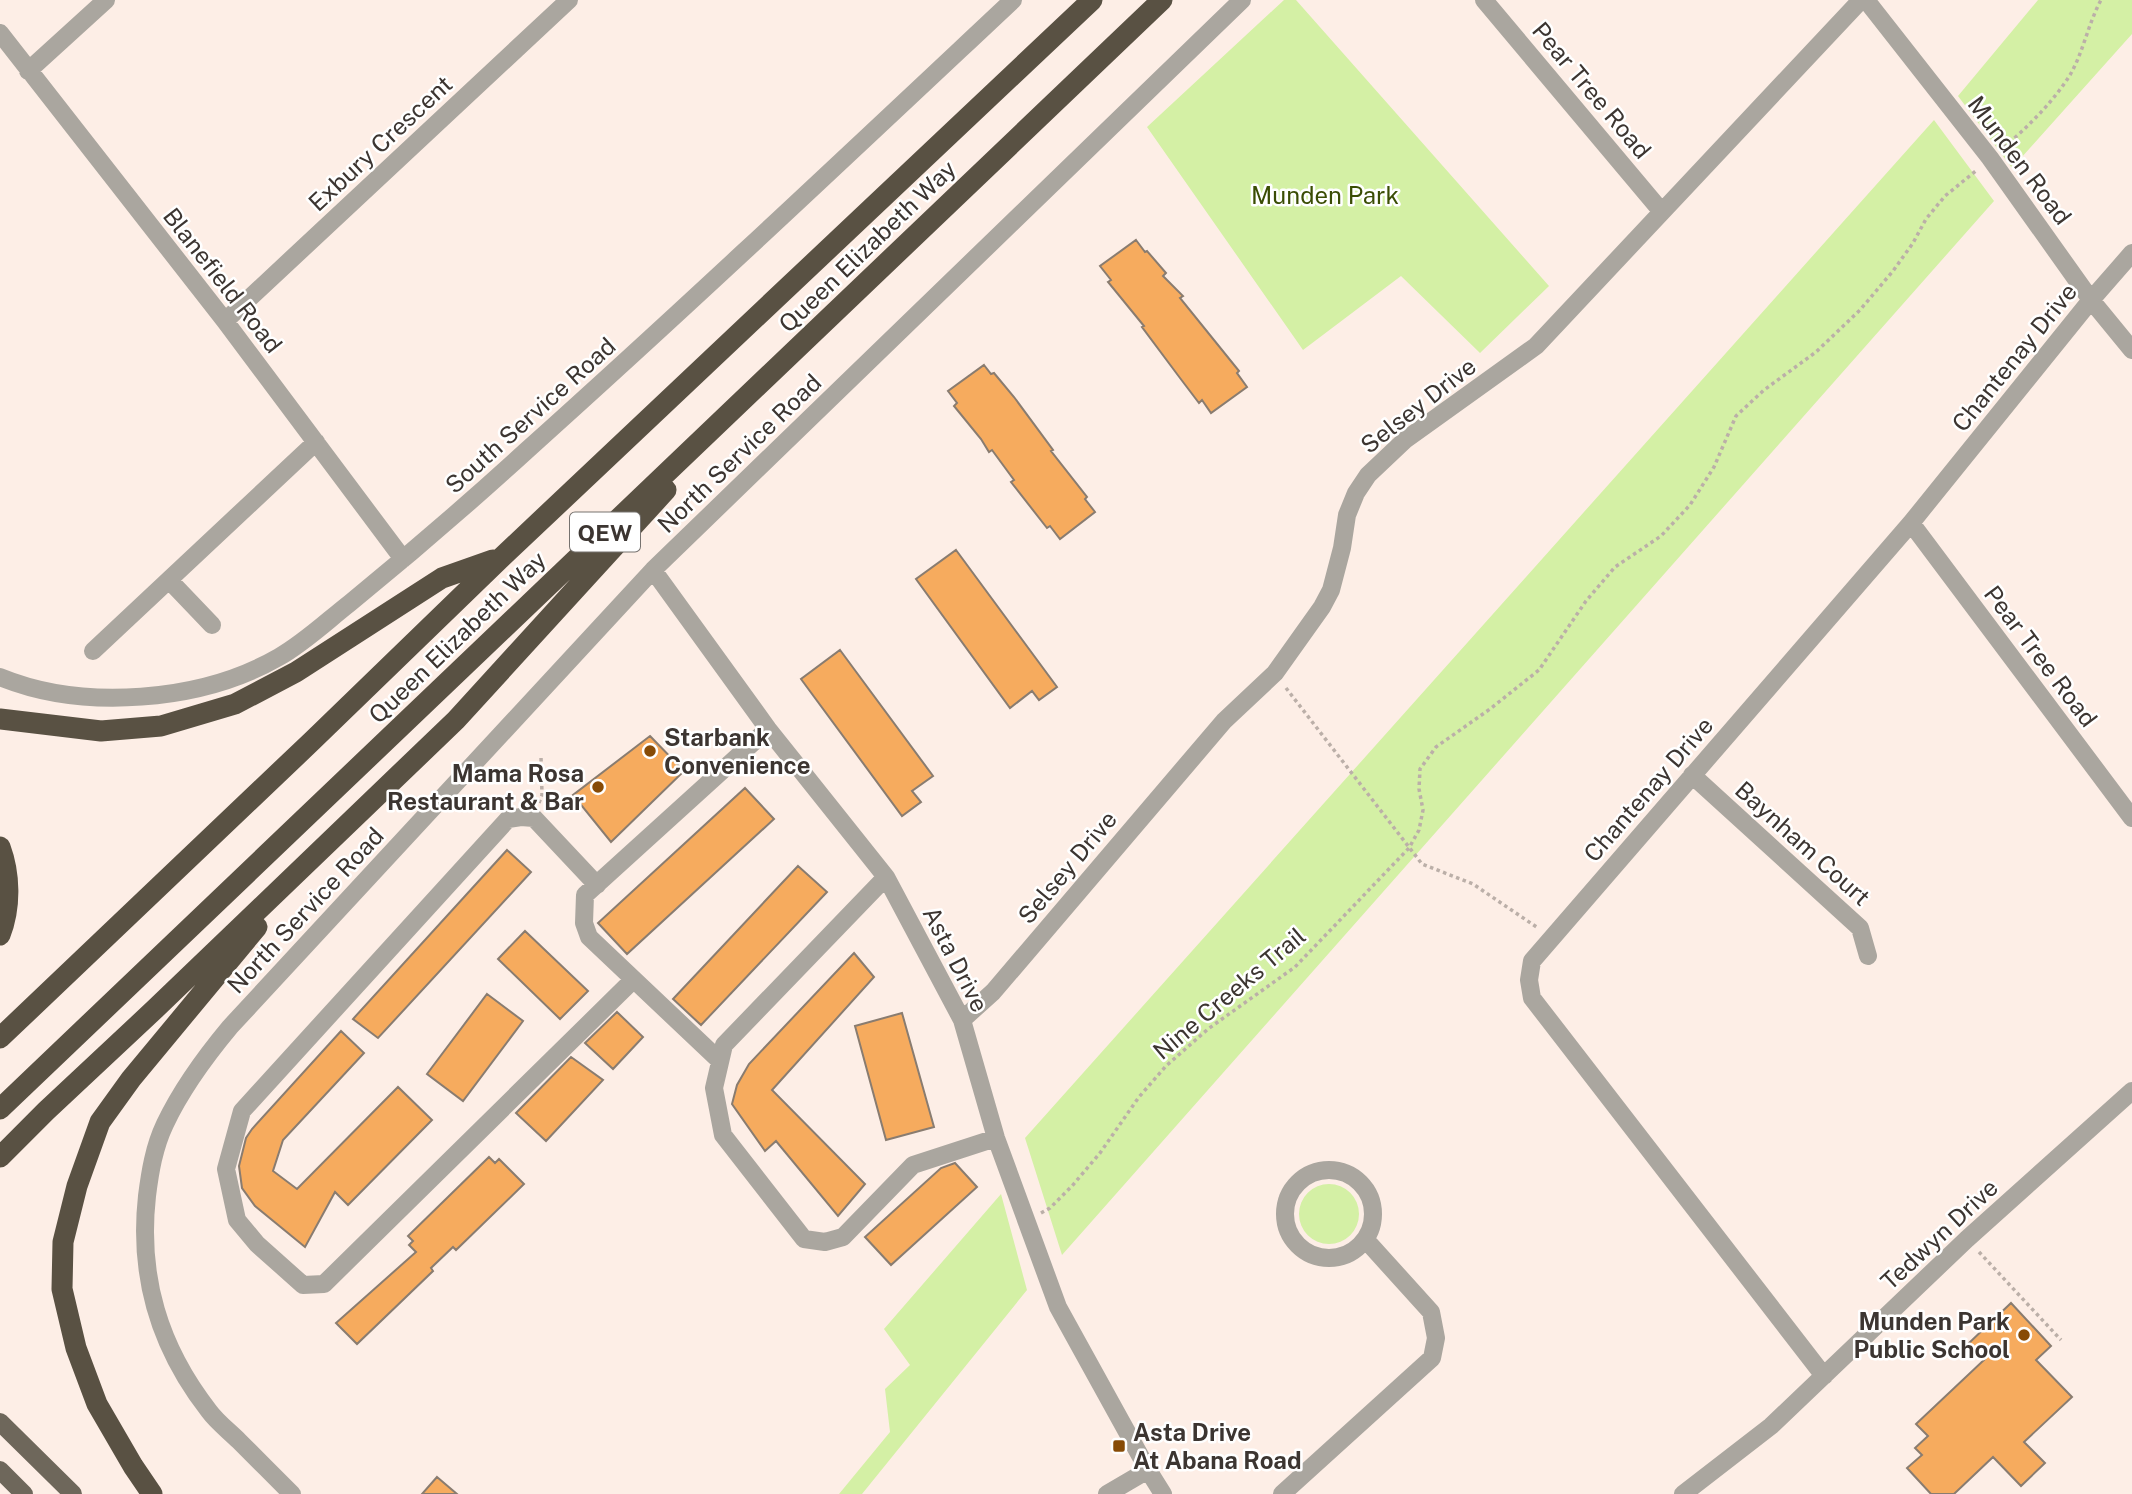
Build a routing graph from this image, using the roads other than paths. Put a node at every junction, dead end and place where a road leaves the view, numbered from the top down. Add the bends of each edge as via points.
1 (106, 0) edge
2 (569, 0) edge
3 (1013, 0) edge
4 (1092, 0) edge
5 (1163, 0) edge
6 (1242, 0) edge
7 (1483, 0) edge
8 (1864, 0) edge
9 (0, 33) edge
10 (28, 71) junction
11 (1662, 212) junction
12 (2132, 253) edge
13 (2091, 300) junction
14 (225, 321) junction
15 (2132, 350) edge
16 (744, 399) junction
17 (316, 442) junction
18 (1911, 523) junction
19 (502, 556) junction
20 (403, 559) junction
21 (653, 570) junction
22 (169, 580) junction
23 (212, 625) dead end
24 (93, 651) dead end
25 (0, 677) edge
26 (0, 719) edge
27 (768, 729) junction
28 (1692, 775) junction
29 (2132, 818) edge
30 (0, 847) edge
31 (318, 853) junction
32 (886, 877) junction
33 (597, 885) junction
34 (0, 935) edge
35 (1868, 956) dead end
36 (633, 980) junction
37 (962, 1020) junction
38 (0, 1038) edge
39 (720, 1061) junction
40 (2132, 1091) edge
41 (0, 1109) edge
42 (996, 1138) junction
43 (0, 1157) edge
44 (1365, 1239) junction
45 (1824, 1376) junction
46 (0, 1422) edge
47 (0, 1470) edge
48 (1148, 1470) junction
49 (24, 1494) edge
50 (73, 1494) edge
51 (152, 1494) edge
52 (292, 1494) edge
53 (1107, 1494) edge
54 (1163, 1494) edge
55 (1282, 1494) edge
56 (1683, 1494) edge

1 - 10 street
2 - 14 street, Exbury Crescent
3 - 20 street, South Service Road via 661,330
4 - 19 highway, Queen Elizabeth Way / QEW
5 - 16 highway, Queen Elizabeth Way / QEW
6 - 21 street, North Service Road
7 - 11 street, Pear Tree Road
8 - 11 street, Selsey Drive
8 - 13 street, Munden Road via 1990,158
9 - 10 street, Blanefield Road
10 - 14 street, Blanefield Road
11 - 37 street, Selsey Drive via 1536,346 1405,440 1368,475 1347,515 1331,590 1275,673 1224,721 993,992
12 - 13 street, Chantenay Drive
13 - 15 street, Munden Road
13 - 18 street, Chantenay Drive
14 - 17 street, Blanefield Road
16 - 31 highway via 639,522 456,720
16 - 41 highway, Queen Elizabeth Way / QEW
17 - 20 street, Blanefield Road
17 - 22 street
18 - 28 street, Chantenay Drive
18 - 29 street, Pear Tree Road
19 - 26 highway via 442,578 296,672 234,704 161,726 101,732
19 - 38 highway, Queen Elizabeth Way / QEW
20 - 25 street, South Service Road via 280,657 207,686 168,694 89,696
21 - 27 street, Asta Drive
21 - 52 street, North Service Road via 230,1027 187,1083 164,1126 149,1175 145,1209 145,1266 152,1300 181,1372 210,1413
22 - 23 street
22 - 24 street
27 - 32 street, Asta Drive
27 - 33 street
28 - 35 street, Baynham Court via 1860,928
28 - 45 street, Chantenay Drive via 1532,961 1532,998
30 - 34 highway via 9,886
31 - 43 highway
31 - 51 highway via 131,1079 100,1122 77,1186 63,1242 62,1289 76,1348 97,1404
32 - 37 street, Asta Drive
32 - 39 street via 723,1045
33 - 36 street via 585,895 584,923 589,937
33 - 36 street via 534,818 508,819 242,1111 226,1169 237,1220 303,1285 324,1284
36 - 39 street
37 - 42 street, Asta Drive
39 - 42 street via 714,1088 723,1135 804,1239 825,1242 843,1237 913,1165
40 - 45 street, Tedwyn Drive via 1966,1239
42 - 48 street, Asta Drive via 1058,1307
44 - 44 street via 1373,1210 1369,1195 1347,1174 1317,1171 1303,1178 1286,1201 1287,1228 1303,1250 1330,1258 1355,1249
44 - 55 street via 1431,1312 1436,1338 1432,1358
45 - 56 street, Tedwyn Drive via 1771,1426
46 - 50 main road
47 - 49 main road
48 - 53 street
48 - 54 street, Asta Drive

